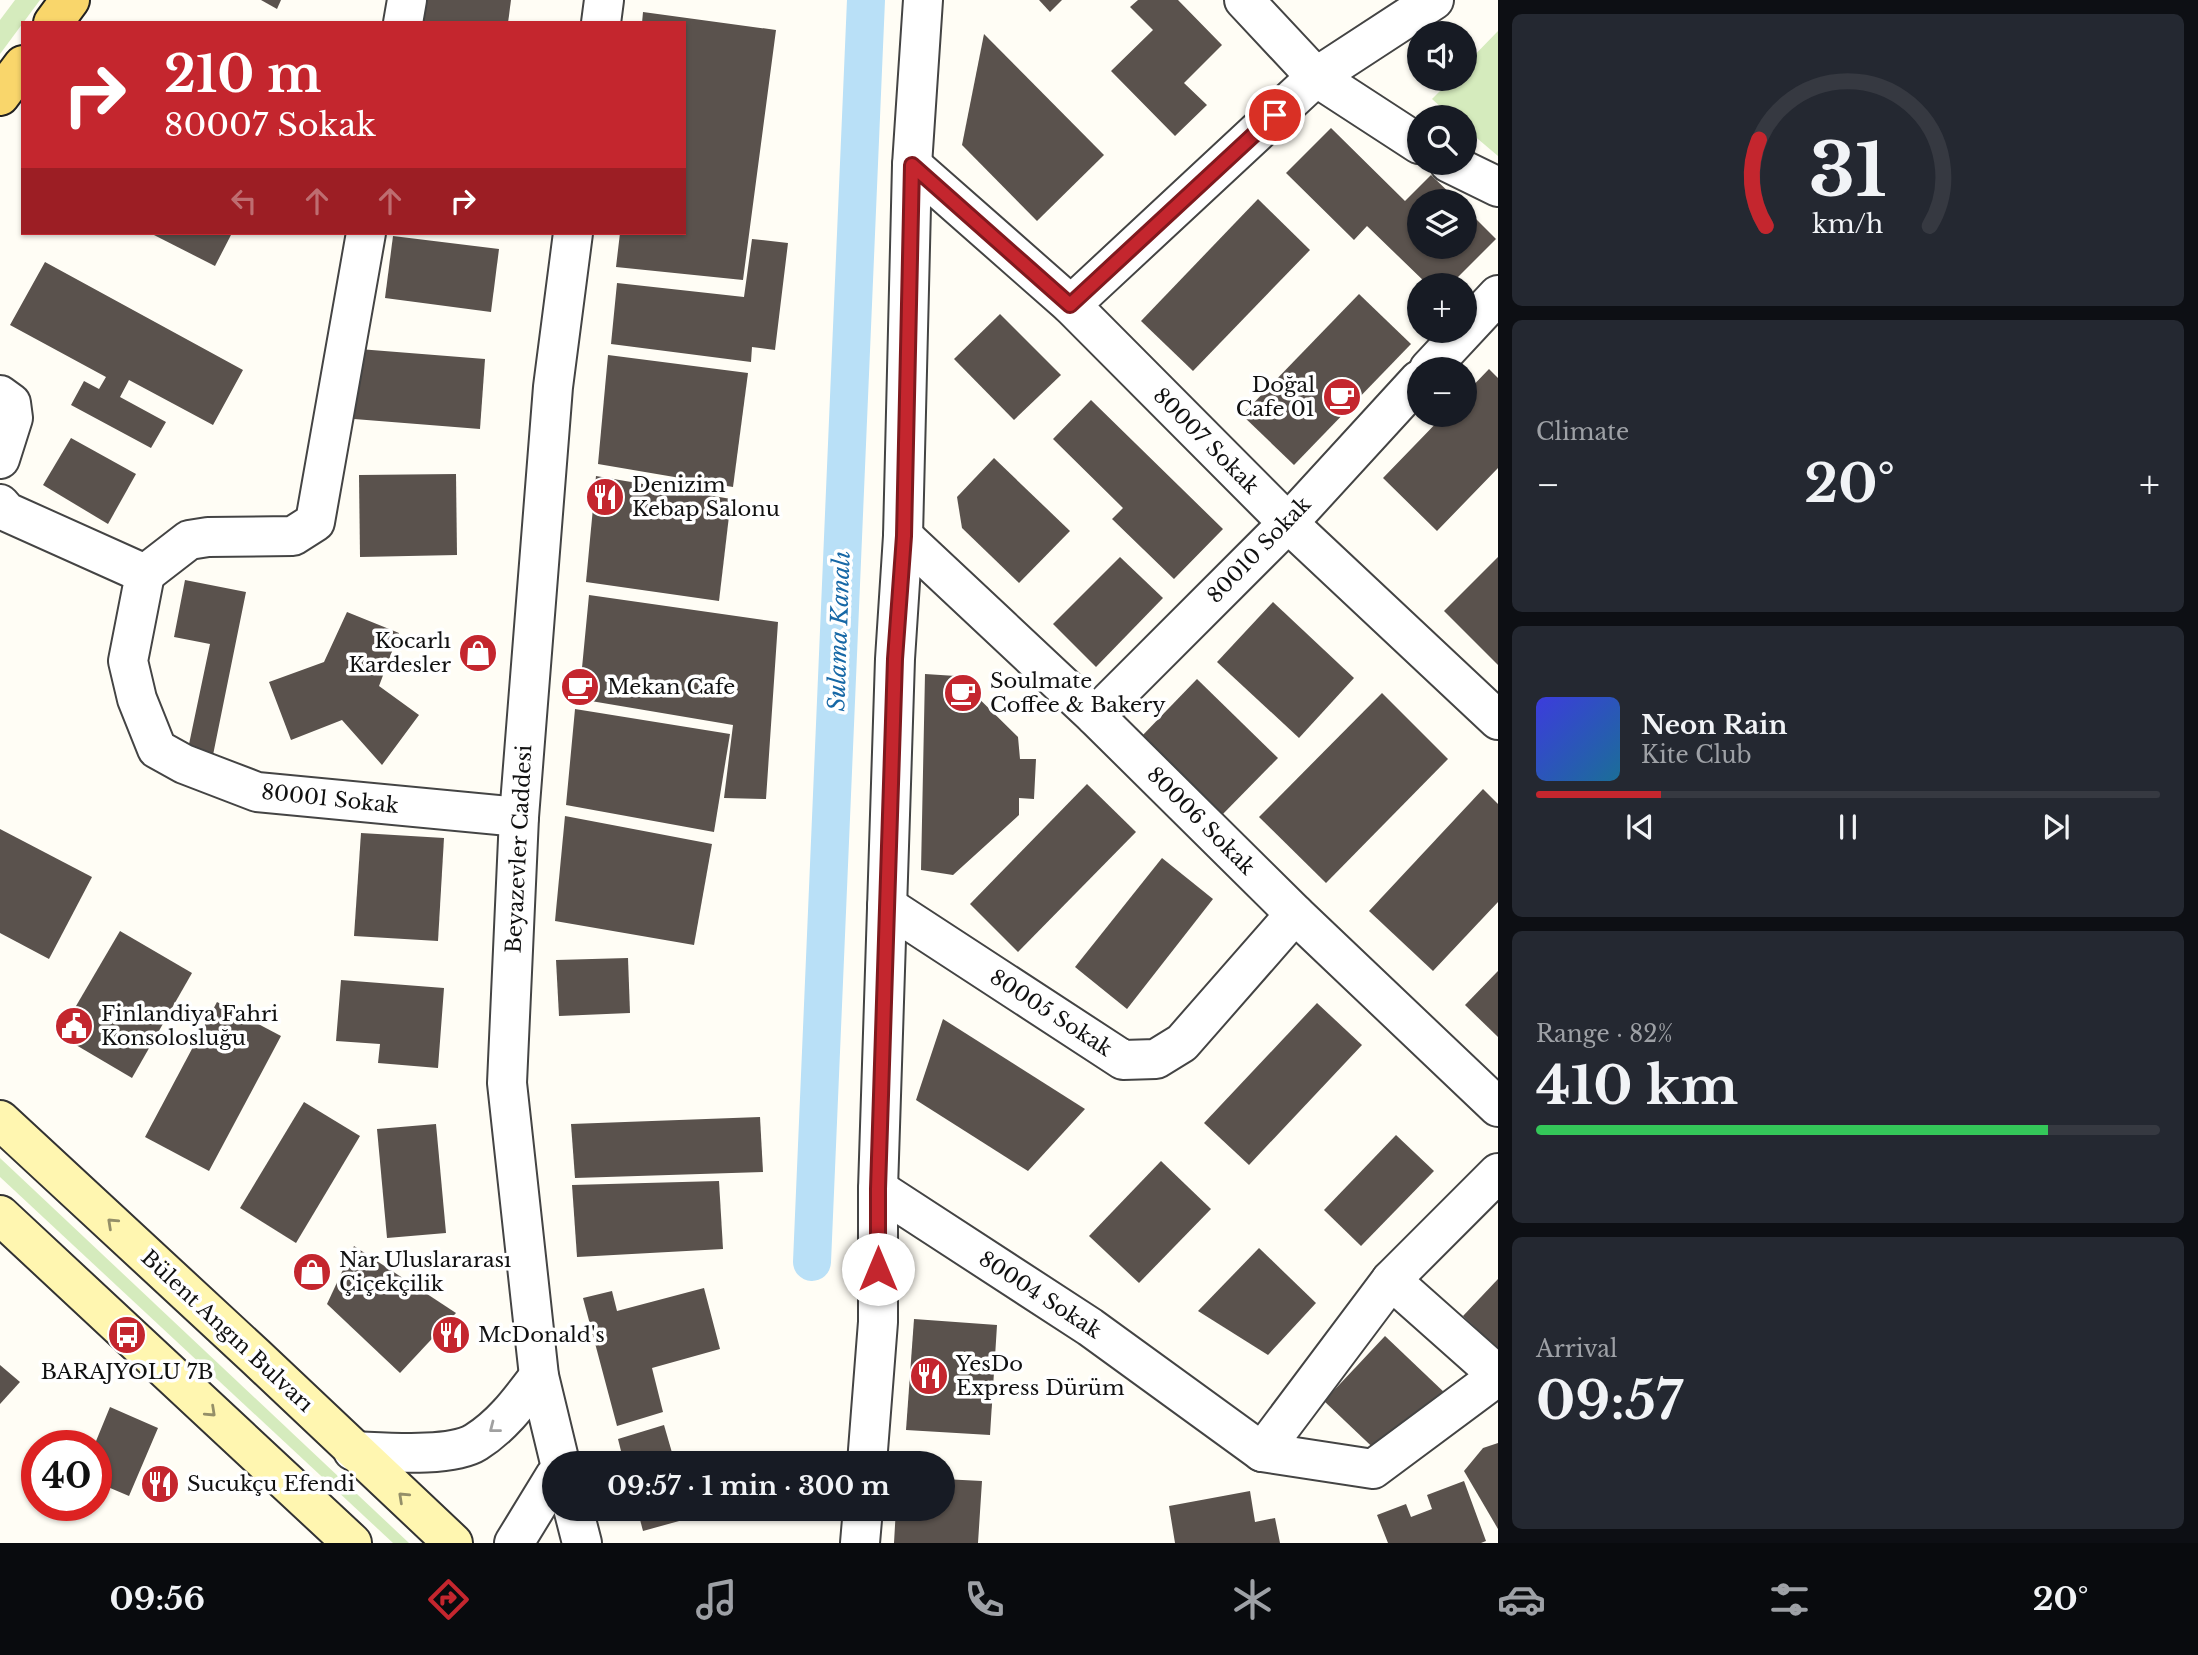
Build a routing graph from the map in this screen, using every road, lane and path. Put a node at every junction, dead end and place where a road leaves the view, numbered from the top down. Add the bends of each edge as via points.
1 (70, 0) edge
2 (407, 0) edge
3 (604, 0) edge
4 (923, 0) edge
5 (1244, 0) edge
6 (1434, 0) edge
7 (54, 21) edge
8 (403, 21) edge
9 (601, 21) edge
10 (21, 68) edge
11 (1316, 77) junction
12 (0, 96) edge
13 (1407, 136) edge
14 (912, 165) junction
15 (1473, 175) edge
16 (1498, 187) edge
17 (366, 235) edge
18 (573, 235) edge
19 (1498, 295) edge
20 (1070, 305) junction
21 (1440, 357) edge
22 (1407, 393) edge
23 (0, 395) edge
24 (0, 459) edge
25 (0, 504) edge
26 (1288, 523) junction
27 (904, 536) junction
28 (145, 574) junction
29 (1095, 716) junction
30 (1497, 716) edge
31 (519, 817) junction
32 (887, 906) junction
33 (1295, 914) junction
34 (1498, 1107) edge
35 (0, 1120) edge
36 (1498, 1173) edge
37 (878, 1189) junction
38 (0, 1215) edge
39 (1391, 1280) junction
40 (1498, 1376) edge
41 (539, 1377) junction
42 (353, 1451) junction
43 (557, 1451) edge
44 (868, 1451) edge
45 (1262, 1452) junction
46 (542, 1497) edge
47 (576, 1521) edge
48 (862, 1521) edge
49 (352, 1543) edge
50 (453, 1543) edge
51 (514, 1543) edge
52 (582, 1543) edge
53 (860, 1543) edge

1 - 7 main road
2 - 8 street
3 - 9 street
4 - 14 street
5 - 11 street
6 - 11 street
10 - 12 main road
11 - 13 street
11 - 20 street
14 - 20 street, 80007 Sokak
14 - 27 street
15 - 16 street
17 - 28 street via 316,522 293,536 189,540
18 - 31 street, Beyazevler Caddesi via 552,387
19 - 21 street
20 - 26 street, 80007 Sokak
22 - 26 street, 80010 Sokak
23 - 24 street via 11,403 13,418
25 - 28 street via 7,512
26 - 29 street, 80010 Sokak
26 - 30 street, 80007 Sokak
27 - 29 street, 80006 Sokak
27 - 32 street
28 - 31 street, 80001 Sokak via 128,661 157,749 257,792
29 - 33 street, 80006 Sokak
31 - 41 street, Beyazevler Caddesi via 507,1083
32 - 33 street, 80005 Sokak via 1123,1060 1156,1059 1182,1043
32 - 37 street
33 - 34 street, 80006 Sokak
42 -> 35 main road, Bülent Angın Bulvarı
36 - 39 street
37 - 44 street via 878,1322
37 - 45 street, 80004 Sokak via 1090,1326
38 -> 49 main road
39 - 40 street
39 - 45 street
40 - 45 street via 1373,1469
41 -> 42 street via 509,1416 474,1444 440,1452
41 - 43 street, Beyazevler Caddesi
50 -> 42 main road, Bülent Angın Bulvarı
46 - 51 street
47 - 52 street
48 - 53 street

